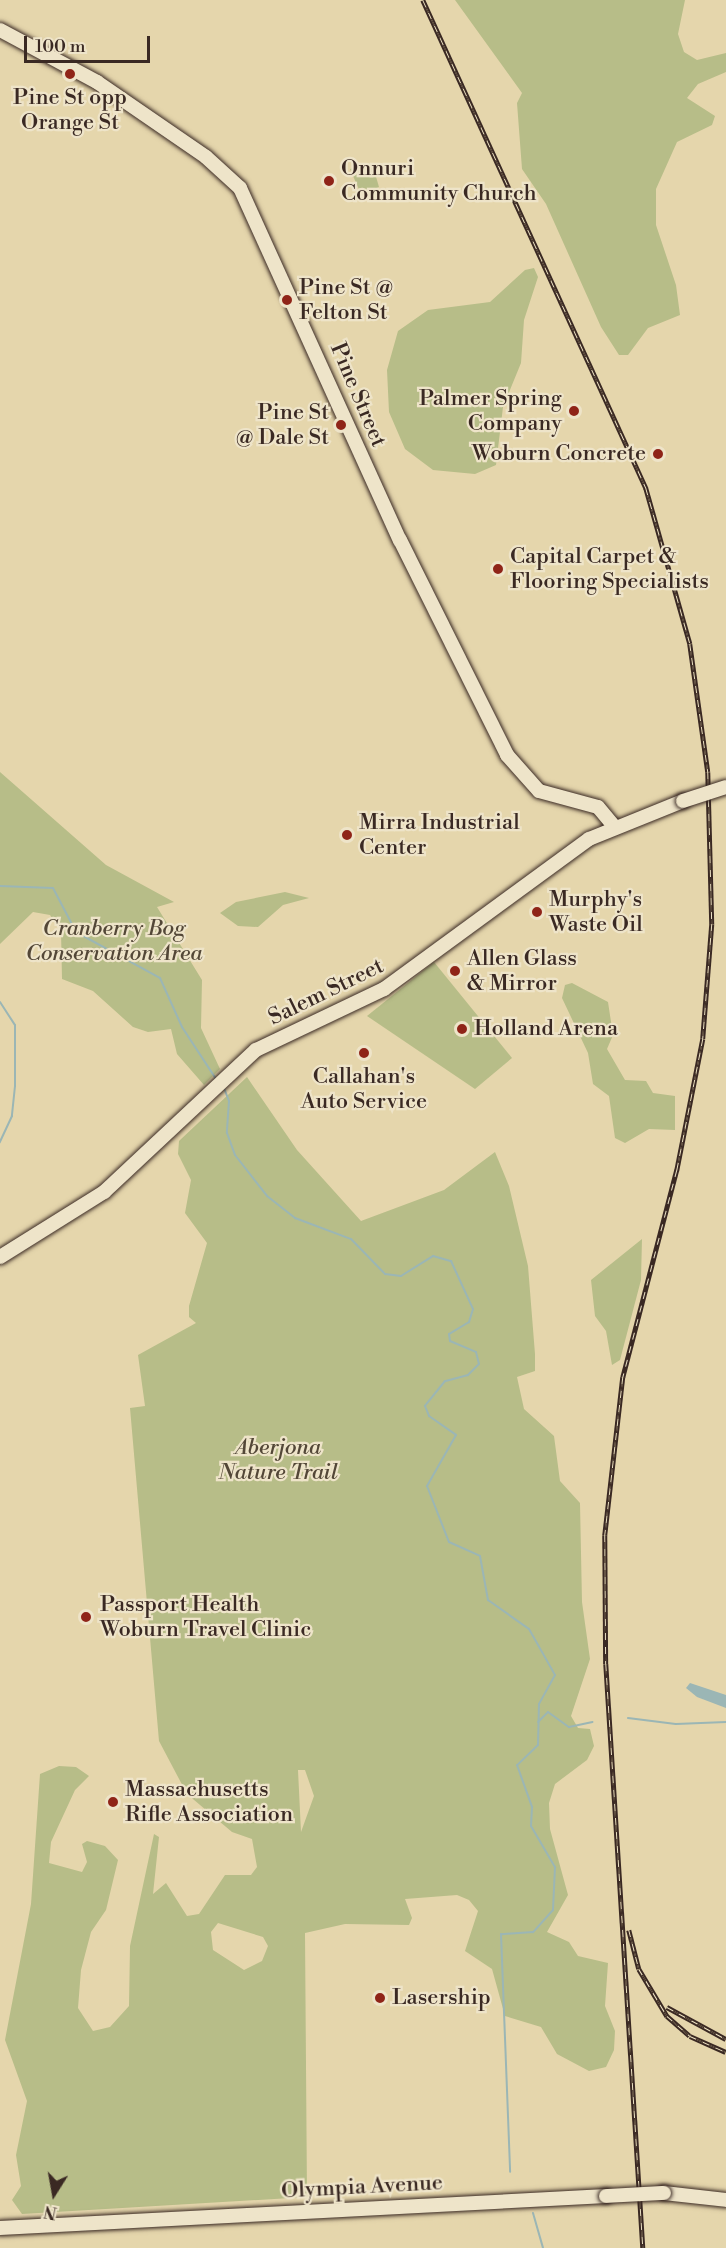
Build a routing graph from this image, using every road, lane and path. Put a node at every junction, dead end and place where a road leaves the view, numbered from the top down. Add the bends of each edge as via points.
1 (0, 30) edge
2 (726, 787) edge
3 (614, 826) junction
4 (0, 1257) edge
5 (726, 2200) edge
6 (0, 2228) edge

1 - 3 street, Pine Street via 97,82 206,157 240,188 400,540 507,755 539,791 598,807
2 - 3 street, Salem Street, bridge
3 - 4 street, Salem Street via 565,855 403,977 263,1046 88,1205
5 - 6 street, Olympia Avenue, bridge via 664,2193

